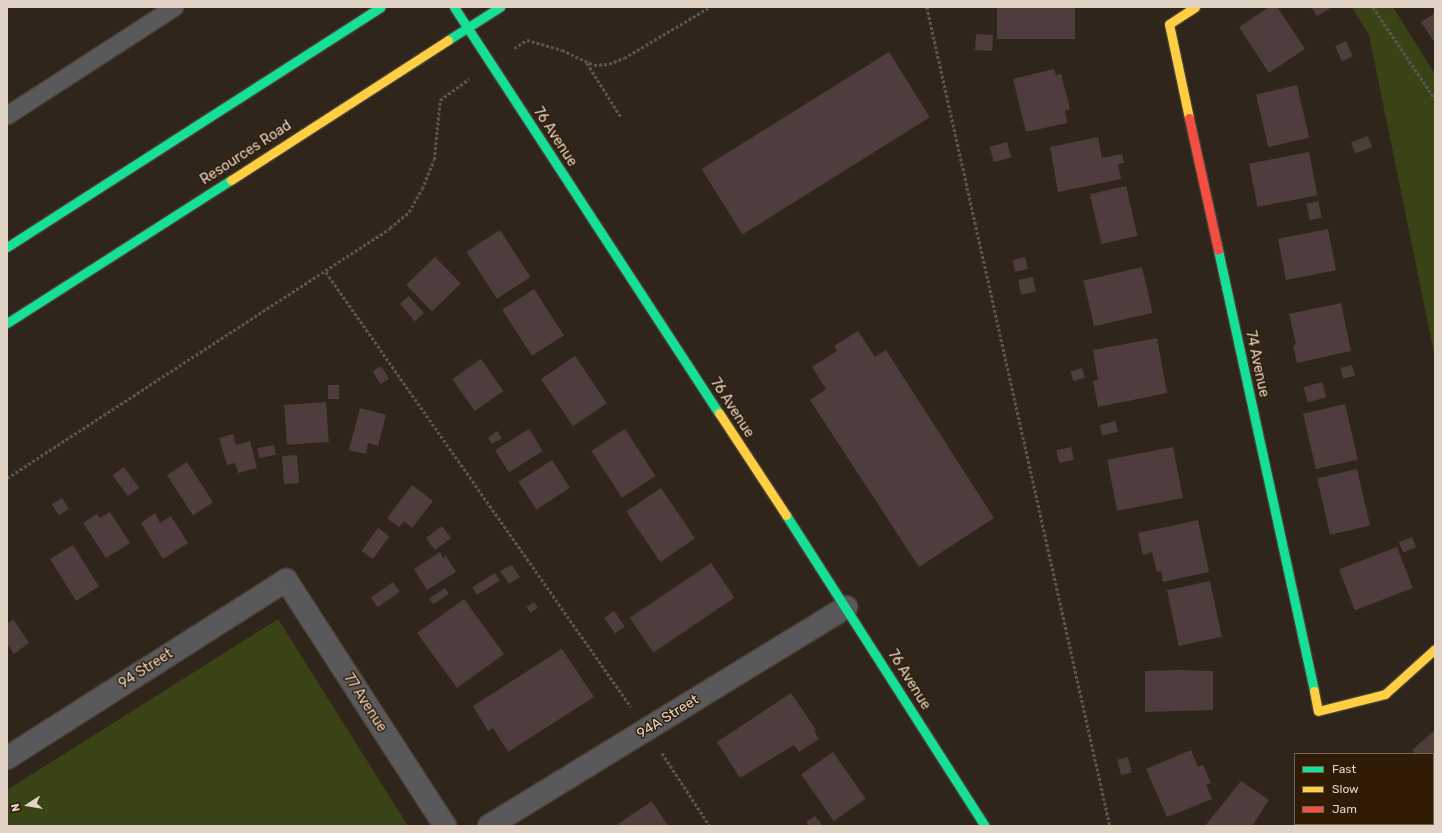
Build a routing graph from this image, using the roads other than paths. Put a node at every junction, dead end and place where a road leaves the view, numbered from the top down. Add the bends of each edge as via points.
1 (174, 7) edge
2 (381, 7) edge
3 (454, 7) edge
4 (500, 7) edge
5 (1195, 7) edge
6 (468, 28) junction
7 (7, 116) edge
8 (7, 247) edge
9 (7, 323) edge
10 (286, 580) joint
11 (846, 607) junction
12 (1435, 649) edge
13 (7, 758) edge
14 (445, 826) edge
15 (489, 826) edge
16 (985, 826) edge

1 - 7 lane
2 - 8 street
3 - 6 street, 76 Avenue
4 - 6 street, Resources Road
5 - 12 street, 74 Avenue via 1169,24 1318,711 1385,694
6 - 9 street, Resources Road
6 - 11 street, 76 Avenue
10 - 13 street, 94 Street
10 - 14 street, 77 Avenue
11 - 15 street, 94A Street
11 - 16 street, 76 Avenue

